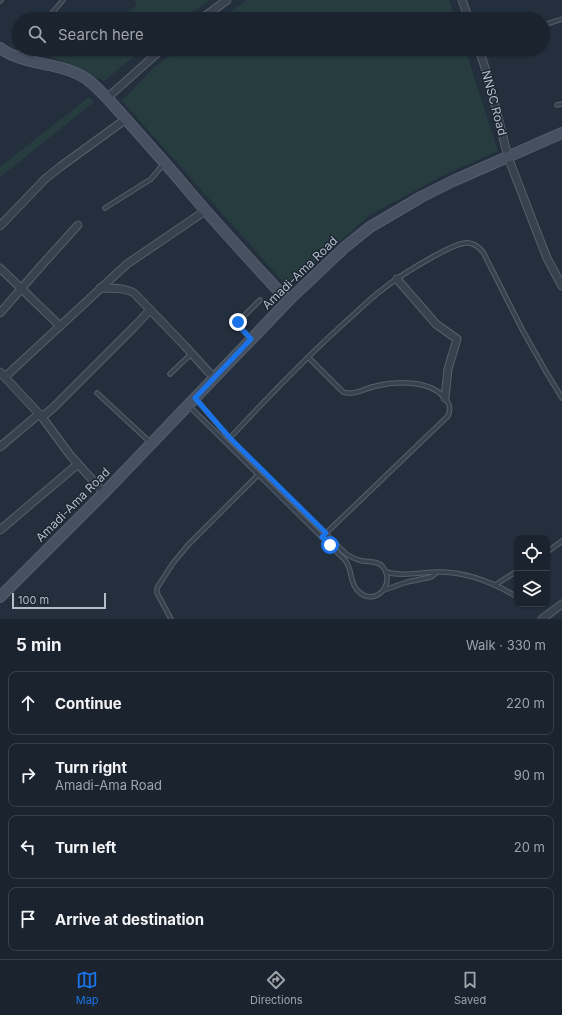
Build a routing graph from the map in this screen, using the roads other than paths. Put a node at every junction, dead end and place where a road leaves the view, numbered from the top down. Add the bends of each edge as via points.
1 (63, 0) edge
2 (227, 0) edge
3 (462, 0) edge
4 (53, 12) edge
5 (211, 12) edge
6 (467, 12) edge
7 (562, 19) edge
8 (550, 23) edge
9 (0, 48) edge
10 (12, 53) edge
11 (28, 56) edge
12 (154, 56) edge
13 (481, 56) edge
14 (107, 98) junction
15 (562, 104) edge
16 (557, 105) dead end
17 (126, 119) junction
18 (562, 133) edge
19 (508, 157) junction
20 (165, 162) junction
21 (105, 208) dead end
22 (206, 211) junction
23 (78, 225) dead end
24 (0, 226) edge
25 (0, 268) edge
26 (397, 279) junction
27 (562, 286) edge
28 (100, 288) junction
29 (21, 289) junction
30 (260, 300) dead end
31 (288, 301) junction
32 (150, 310) junction
33 (0, 313) edge
34 (60, 326) junction
35 (251, 339) junction
36 (191, 354) junction
37 (308, 357) junction
38 (2, 374) edge
39 (170, 374) dead end
40 (214, 378) junction
41 (97, 393) dead end
42 (445, 398) junction
43 (562, 398) edge
44 (191, 401) junction
45 (40, 416) junction
46 (230, 438) junction
47 (151, 443) junction
48 (225, 443) junction
49 (0, 447) edge
50 (78, 464) junction
51 (258, 475) junction
52 (104, 493) junction
53 (0, 530) edge
54 (326, 533) junction
55 (322, 537) junction
56 (562, 541) edge
57 (550, 550) edge
58 (386, 572) junction
59 (437, 572) junction
60 (514, 573) edge
61 (495, 585) junction
62 (384, 590) junction
63 (514, 595) edge
64 (0, 597) edge
65 (562, 604) edge
66 (170, 619) edge
67 (542, 619) edge

1 - 4 lane
2 - 5 street
3 - 6 street
7 - 8 lane
9 - 10 street
11 - 14 street via 87,79
12 - 14 street
13 - 19 street, NNSC Road
14 - 17 street
15 - 16 lane
17 - 20 street
17 - 24 street via 45,179
18 - 19 street, Amadi-Ama Road
19 - 27 street, NNSC Road via 547,258
19 - 31 street, Amadi-Ama Road via 452,181 370,227
20 - 21 lane via 150,179
20 - 22 street
22 - 28 street via 127,264
22 - 31 street
23 - 29 street
25 - 29 street
26 - 37 lane via 331,334
26 - 42 street via 436,324 457,339 448,369
26 - 43 lane via 458,245 475,244 483,252 523,331
28 - 32 street via 129,290
28 - 34 street
29 - 33 street
29 - 34 street
30 - 35 lane via 237,324
31 - 35 street, Amadi-Ama Road
32 - 36 street
32 - 45 street via 53,408
34 - 38 street
35 - 40 street, Amadi-Ama Road
36 - 39 lane
36 - 40 street
37 - 42 lane via 346,394 393,383 410,383 429,386
37 - 46 lane
38 - 45 street
40 - 44 street, Amadi-Ama Road
41 - 47 lane
42 - 54 lane via 450,410 448,416
44 - 46 lane
44 - 47 street, Amadi-Ama Road
44 - 48 lane
45 - 49 street
45 - 50 street
46 - 48 lane
46 - 54 lane
47 - 52 street, Amadi-Ama Road
48 - 51 lane
50 - 52 street
50 - 53 street
51 - 55 lane
51 - 66 lane via 188,545 157,588 157,594
52 - 64 street, Amadi-Ama Road
54 - 55 lane
54 - 58 lane via 346,554 357,560 376,562
55 - 62 lane via 349,565 353,585 360,593 370,597
56 - 57 lane
58 - 59 lane via 400,575
58 - 62 lane via 387,582
59 - 61 lane via 473,577
59 - 62 lane via 431,577
60 - 61 lane
61 - 63 lane
65 - 67 street

